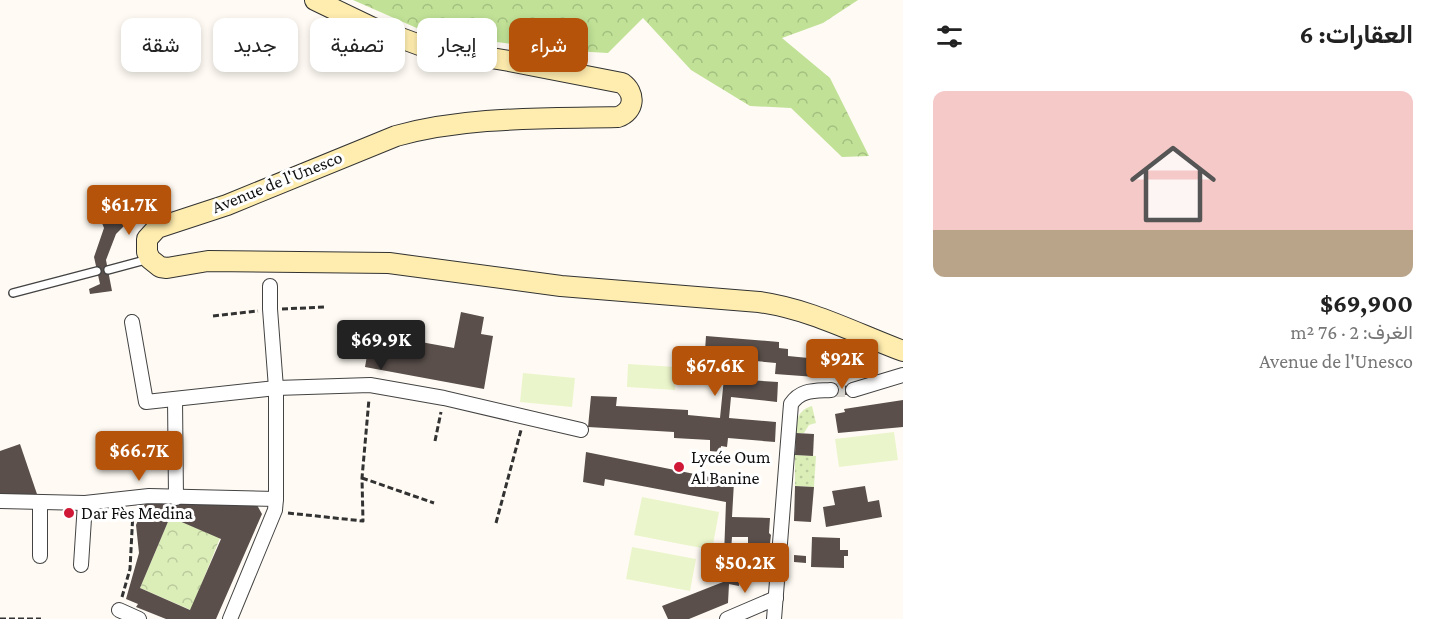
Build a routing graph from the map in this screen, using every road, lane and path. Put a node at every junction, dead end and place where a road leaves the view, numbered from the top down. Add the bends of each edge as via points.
1 (315, 0) edge
2 (150, 259) junction
3 (108, 270) dead end
4 (97, 271) dead end
5 (270, 276) junction
6 (13, 293) dead end
7 (132, 322) dead end
8 (903, 351) edge
9 (903, 375) edge
10 (370, 386) junction
11 (276, 388) junction
12 (831, 390) tunnel mouth
13 (854, 390) tunnel mouth
14 (444, 398) junction
15 (175, 399) junction
16 (525, 417) junction
17 (581, 430) dead end
18 (435, 441) dead end
19 (362, 478) junction
20 (176, 498) junction
21 (134, 499) junction
22 (0, 501) edge
23 (40, 503) junction
24 (85, 503) junction
25 (434, 503) dead end
26 (276, 504) junction
27 (496, 523) dead end
28 (40, 556) dead end
29 (81, 566) dead end
30 (776, 598) junction
31 (119, 610) joint
32 (0, 619) edge
33 (41, 619) edge
34 (139, 619) edge
35 (230, 619) edge
36 (728, 619) edge
37 (774, 619) edge

1 - 2 main road, Avenue de l'Unesco via 425,47 622,83 632,96 631,106 618,117 466,123 396,136 227,205 157,228 147,239
2 - 3 lane
2 - 5 main road via 167,268 208,261
4 - 6 lane
5 - 8 main road via 389,263 561,286 780,305
5 - 11 street
7 - 15 street via 146,402
9 - 13 street
10 - 11 street
10 - 14 street
10 - 19 path
11 - 15 street
11 - 26 street
12 - 30 street via 807,391 791,404
14 - 16 street
14 - 18 path
15 - 20 street
16 - 17 street
16 - 27 path
19 - 25 path
19 - 26 path via 363,521
20 - 21 street
20 - 26 street
21 - 24 street
21 - 31 path via 130,569
22 - 23 street
23 - 24 street
23 - 28 street
24 - 29 street
26 - 35 street
30 - 36 street
30 - 37 street
31 - 34 street
32 - 33 path

